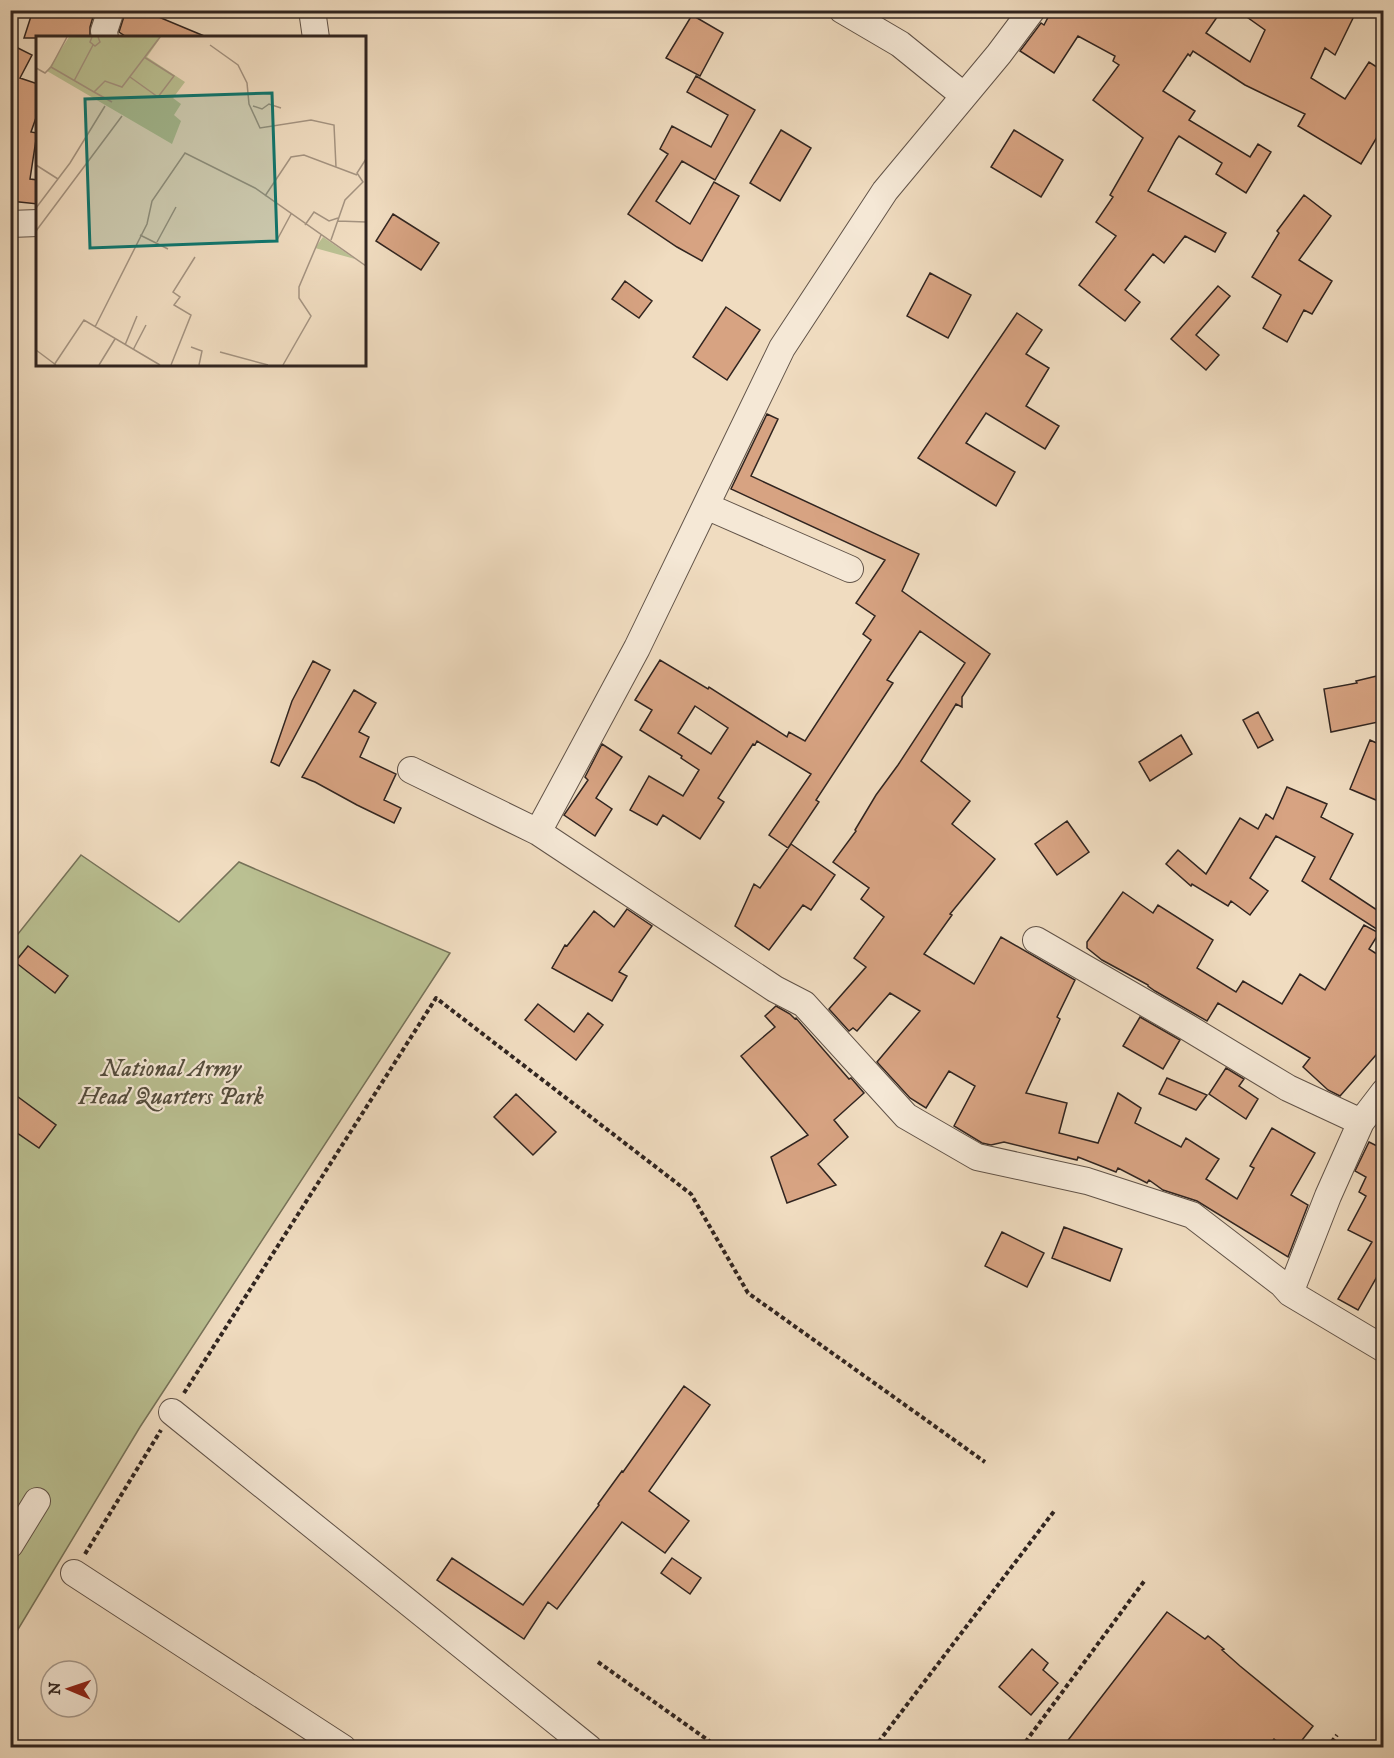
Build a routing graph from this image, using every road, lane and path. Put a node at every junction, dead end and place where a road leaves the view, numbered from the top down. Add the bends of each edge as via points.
1 (111, 10) edge
2 (312, 10) edge
3 (842, 10) edge
4 (1032, 10) edge
5 (105, 36) edge
6 (316, 36) edge
7 (963, 95) junction
8 (36, 223) edge
9 (10, 224) edge
10 (706, 506) junction
11 (850, 569) dead end
12 (411, 770) dead end
13 (538, 832) junction
14 (1036, 940) dead end
15 (1383, 1092) edge
16 (1361, 1122) junction
17 (1290, 1293) junction
18 (1383, 1350) edge
19 (172, 1412) junction
20 (985, 1462) dead end
21 (37, 1501) dead end
22 (1055, 1510) dead end
23 (10, 1545) edge
24 (74, 1573) joint
25 (1145, 1580) dead end
26 (598, 1662) dead end
27 (1337, 1735) dead end
28 (343, 1748) edge
29 (589, 1748) edge
30 (719, 1748) edge
31 (874, 1748) edge
32 (1021, 1748) edge
33 (1328, 1748) edge

1 - 5 street
2 - 6 street
3 - 7 street via 900,44
4 - 7 street
7 - 10 street via 885,191 782,348
8 - 9 street
10 - 11 street
10 - 13 street via 637,648
12 - 13 street
13 - 17 street via 775,989 804,1004 906,1116 977,1157 1087,1181 1192,1215
14 - 16 street via 1288,1088
15 - 16 street
16 - 17 street
17 - 18 street
19 - 20 path via 436,998 691,1194 748,1293
19 - 24 path
19 - 29 street
21 - 23 street
22 - 31 path
24 - 28 street
25 - 32 path
26 - 30 path
27 - 33 path

